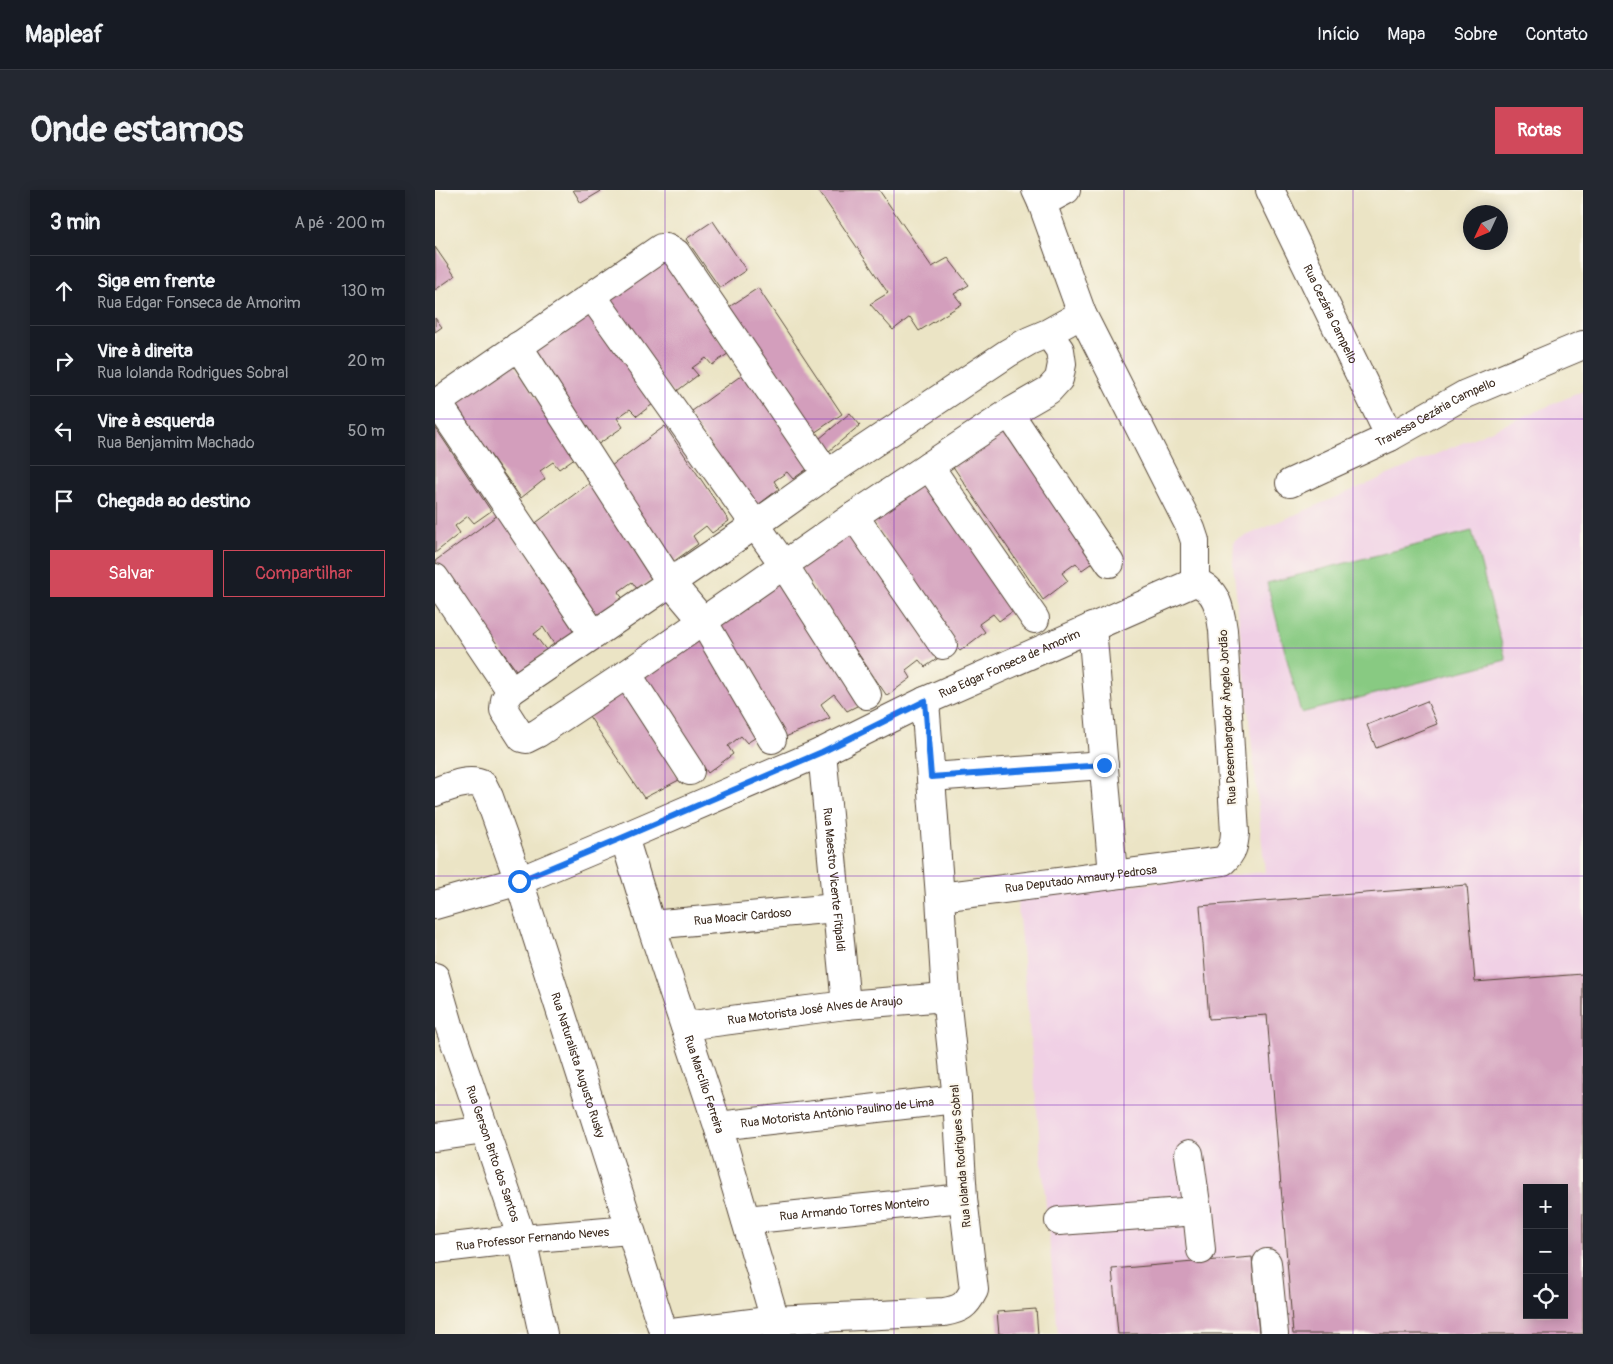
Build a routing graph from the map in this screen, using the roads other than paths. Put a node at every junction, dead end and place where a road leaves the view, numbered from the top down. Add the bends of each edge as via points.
1 (1065, 190) edge
2 (1269, 190) edge
3 (1039, 197) edge
4 (592, 296) junction
5 (1082, 314) junction
6 (1048, 333) junction
7 (1583, 345) edge
8 (518, 346) junction
9 (436, 403) edge
10 (1009, 413) junction
11 (1389, 437) junction
12 (929, 466) junction
13 (827, 474) junction
14 (1290, 483) dead end
15 (854, 516) junction
16 (755, 525) junction
17 (1110, 563) dead end
18 (783, 565) junction
19 (435, 578) edge
20 (1195, 582) junction
21 (671, 583) junction
22 (1035, 619) dead end
23 (703, 621) junction
24 (1092, 626) junction
25 (594, 635) junction
26 (943, 645) dead end
27 (627, 674) junction
28 (511, 691) junction
29 (867, 695) dead end
30 (925, 701) junction
31 (772, 739) dead end
32 (822, 752) junction
33 (1104, 765) junction
34 (691, 771) dead end
35 (931, 777) junction
36 (435, 792) edge
37 (624, 837) junction
38 (1223, 861) joint
39 (1113, 875) junction
40 (519, 881) junction
41 (940, 897) junction
42 (435, 905) edge
43 (836, 908) junction
44 (651, 925) junction
45 (435, 977) edge
46 (946, 997) junction
47 (846, 1005) junction
48 (685, 1026) junction
49 (442, 1027) edge
50 (957, 1099) junction
51 (718, 1126) junction
52 (485, 1130) junction
53 (435, 1137) edge
54 (1189, 1154) dead end
55 (963, 1198) junction
56 (1197, 1211) junction
57 (746, 1220) junction
58 (1059, 1221) dead end
59 (630, 1230) junction
60 (522, 1239) junction
61 (435, 1249) edge
62 (1201, 1250) dead end
63 (1267, 1263) dead end
64 (905, 1324) edge
65 (776, 1327) edge
66 (543, 1334) edge
67 (664, 1334) edge
68 (1274, 1334) edge

1 - 3 street
2 - 11 street, Rua Cezária Campello
3 - 5 street
4 - 8 street
4 - 13 street via 661,248 676,254
4 - 16 street
5 - 6 street
5 - 20 street via 1191,529 1195,541
6 - 10 street via 1060,350 1059,378 1049,390
6 - 13 street via 1009,353
7 - 11 street, Travessa Cezária Campello via 1466,394
8 - 9 street
8 - 21 street
9 - 25 street
10 - 12 street
10 - 17 street
11 - 14 street, Travessa Cezária Campello
12 - 15 street
12 - 22 street
13 - 16 street
15 - 18 street
15 - 26 street
16 - 18 street
16 - 21 street
18 - 23 street
18 - 29 street
19 - 28 street
20 - 24 street, Rua Edgar Fonseca de Amorim
20 - 38 street, Rua Desembargador Ângelo Jordão via 1205,585 1211,592 1221,613 1223,630 1235,833 1233,849
21 - 23 street
21 - 25 street
23 - 27 street
23 - 31 street
24 - 30 street, Rua Edgar Fonseca de Amorim
24 - 33 street
25 - 28 street
27 - 28 street via 526,739 521,738 504,710 505,700
27 - 34 street
30 - 32 street, Rua Edgar Fonseca de Amorim
30 - 35 street, Rua Iolanda Rodrigues Sobral
32 - 37 street, Rua Edgar Fonseca de Amorim
32 - 43 street, Rua Maestro Vicente Fitipaldi
33 - 35 street
33 - 39 street
35 - 41 street, Rua Iolanda Rodrigues Sobral
36 - 40 street, Rua Naturalista Augusto Rusky via 463,783 483,785
37 - 40 street, Rua Edgar Fonseca de Amorim
37 - 44 street, Rua Marcílio Ferreira
38 - 39 street, Rua Deputado Amaury Pedrosa
39 - 41 street, Rua Deputado Amaury Pedrosa
40 - 42 street, Rua Edgar Fonseca de Amorim
40 - 59 street, Rua Naturalista Augusto Rusky
41 - 46 street, Rua Iolanda Rodrigues Sobral
43 - 44 street, Rua Moacir Cardoso
43 - 47 street, Rua Maestro Vicente Fitipaldi
44 - 48 street, Rua Marcílio Ferreira
45 - 49 street, Rua Gerson Brito dos Santos
46 - 47 street, Rua Motorista José Alves de Araujo
46 - 50 street, Rua Iolanda Rodrigues Sobral
47 - 48 street, Rua Motorista José Alves de Araujo
48 - 51 street, Rua Marcílio Ferreira
49 - 52 street, Rua Gerson Brito dos Santos
50 - 51 street, Rua Motorista Antônio Paulino de Lima
50 - 55 street, Rua Iolanda Rodrigues Sobral
51 - 57 street, Rua Marcílio Ferreira
52 - 53 street
52 - 60 street, Rua Gerson Brito dos Santos
54 - 56 street
55 - 57 street, Rua Armando Torres Monteiro
55 - 64 street, Rua Iolanda Rodrigues Sobral via 974,1290 957,1310
56 - 58 street
56 - 62 street
57 - 65 street, Rua Marcílio Ferreira
59 - 60 street, Rua Professor Fernando Neves
59 - 67 street, Rua Naturalista Augusto Rusky
60 - 61 street, Rua Professor Fernando Neves
60 - 66 street, Rua Gerson Brito dos Santos
63 - 68 street
64 - 65 street, Rua Iolanda Rodrigues Sobral
65 - 67 street, Rua Iolanda Rodrigues Sobral

